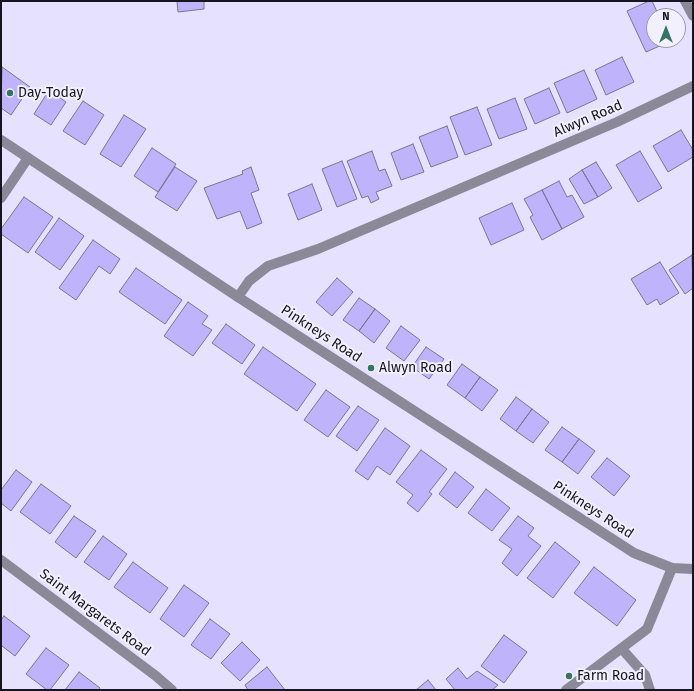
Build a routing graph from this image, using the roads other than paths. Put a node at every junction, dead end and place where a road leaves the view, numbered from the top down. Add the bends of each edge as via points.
1 (685, 1) edge
2 (693, 16) edge
3 (693, 86) edge
4 (1, 140) edge
5 (28, 158) junction
6 (1, 198) edge
7 (238, 298) junction
8 (1, 560) edge
9 (672, 568) junction
10 (693, 569) edge
11 (622, 649) junction
12 (172, 690) edge
13 (566, 690) edge
14 (650, 690) edge

1 - 2 street
3 - 7 street, Alwyn Road via 617,122 318,249 268,266 249,281
4 - 5 street, Pinkneys Road
5 - 6 street
5 - 7 street, Pinkneys Road
7 - 9 street, Pinkneys Road via 634,553
8 - 12 street, Saint Margarets Road
9 - 10 street, Pinkneys Road
9 - 11 street via 648,629
11 - 13 street
11 - 14 street via 645,675

